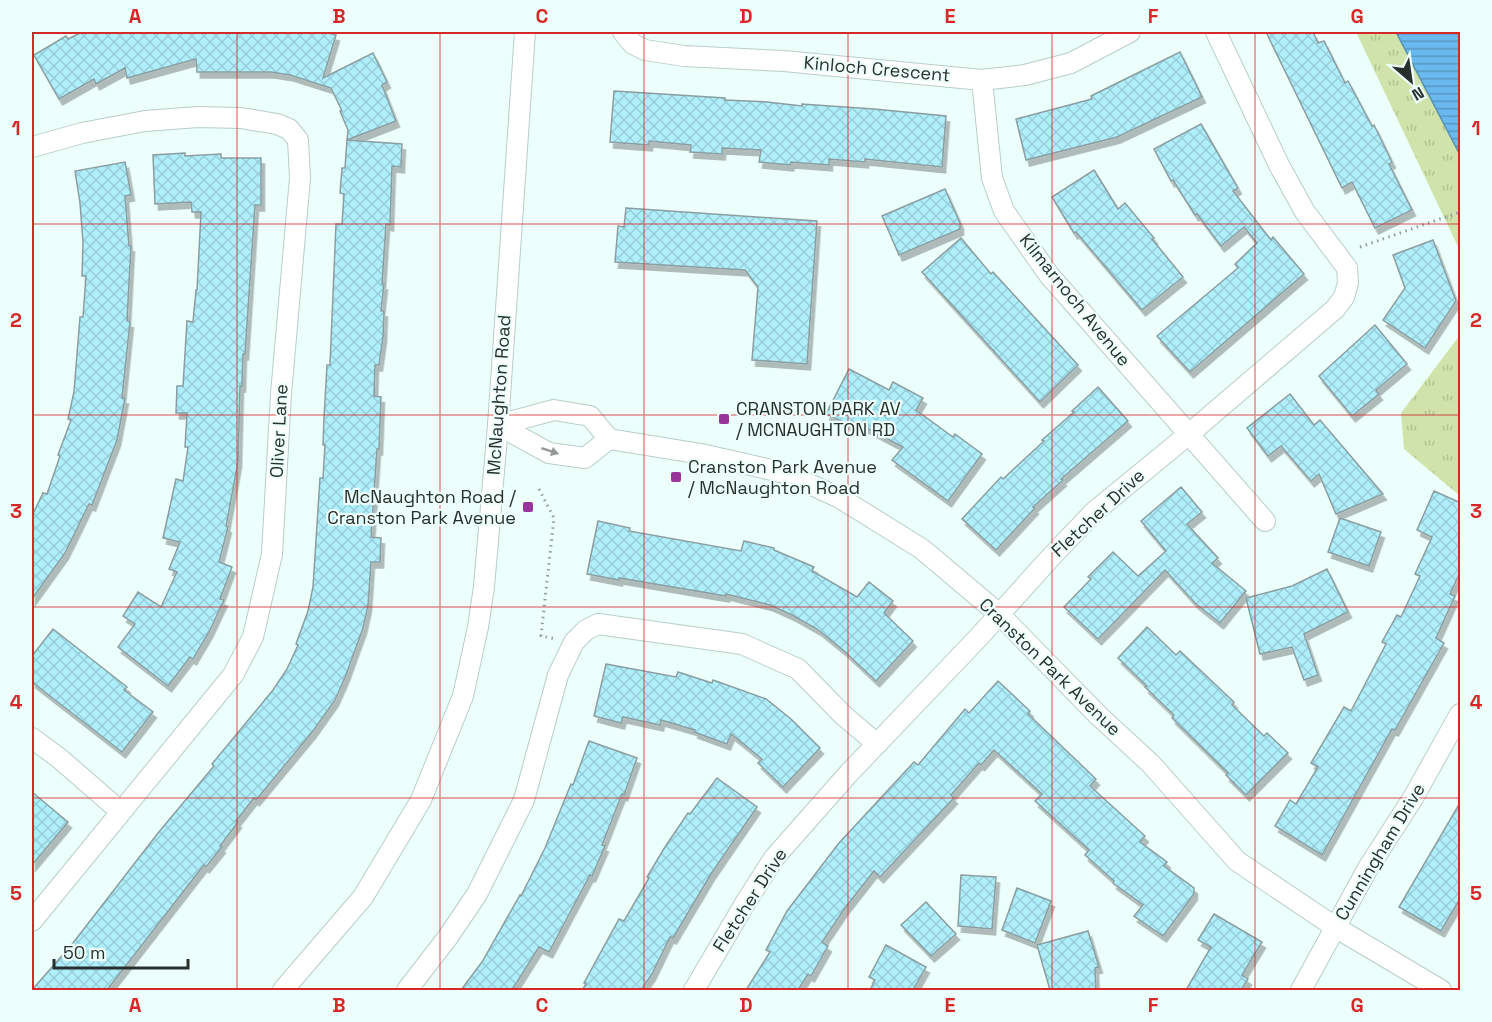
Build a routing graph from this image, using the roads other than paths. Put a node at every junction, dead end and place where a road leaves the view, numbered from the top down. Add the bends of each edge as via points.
1 (525, 32) edge
2 (623, 32) edge
3 (1130, 32) edge
4 (1216, 32) edge
5 (982, 80) junction
6 (32, 147) edge
7 (498, 425) junction
8 (1189, 434) junction
9 (609, 439) junction
10 (1265, 521) dead end
11 (999, 614) junction
12 (1461, 714) edge
13 (32, 738) edge
14 (877, 744) junction
15 (120, 811) junction
16 (32, 921) edge
17 (1335, 927) junction
18 (283, 990) edge
19 (407, 990) edge
20 (694, 990) edge
21 (1301, 990) edge
22 (1441, 990) edge

1 - 7 street, McNaughton Road
2 - 5 street, Kinloch Crescent via 645,50 684,56 784,60
3 - 5 street, Kinloch Crescent via 1071,63 1025,75
4 - 8 street, Fletcher Drive via 1305,212 1347,268 1348,283 1335,309
5 - 8 street, Kilmarnoch Avenue via 992,178 1004,211 1049,275
6 - 15 street, Oliver Lane via 145,121 198,117 277,124 289,129 298,140 300,178 272,554 252,637 233,675
7 - 9 street via 554,410 590,416
7 -> 9 street via 549,453 585,458
7 - 18 street, McNaughton Road via 484,587 463,696 421,800 363,897
8 - 10 street, Kilmarnoch Avenue
8 - 11 street, Fletcher Drive via 1094,512
9 - 11 street, Cranston Park Avenue via 784,473 840,498 922,549
11 - 14 street, Fletcher Drive
11 - 17 street, Cranston Park Avenue via 1151,764 1237,861
12 - 17 street, Cunningham Drive
13 - 15 street
14 - 19 street via 798,669 742,645 598,624 586,630 573,642 558,675 524,800 477,894
14 - 20 street, Fletcher Drive via 774,858
15 - 16 street, Oliver Lane
17 - 21 street, Cunningham Drive
17 - 22 street, Cranston Park Avenue

